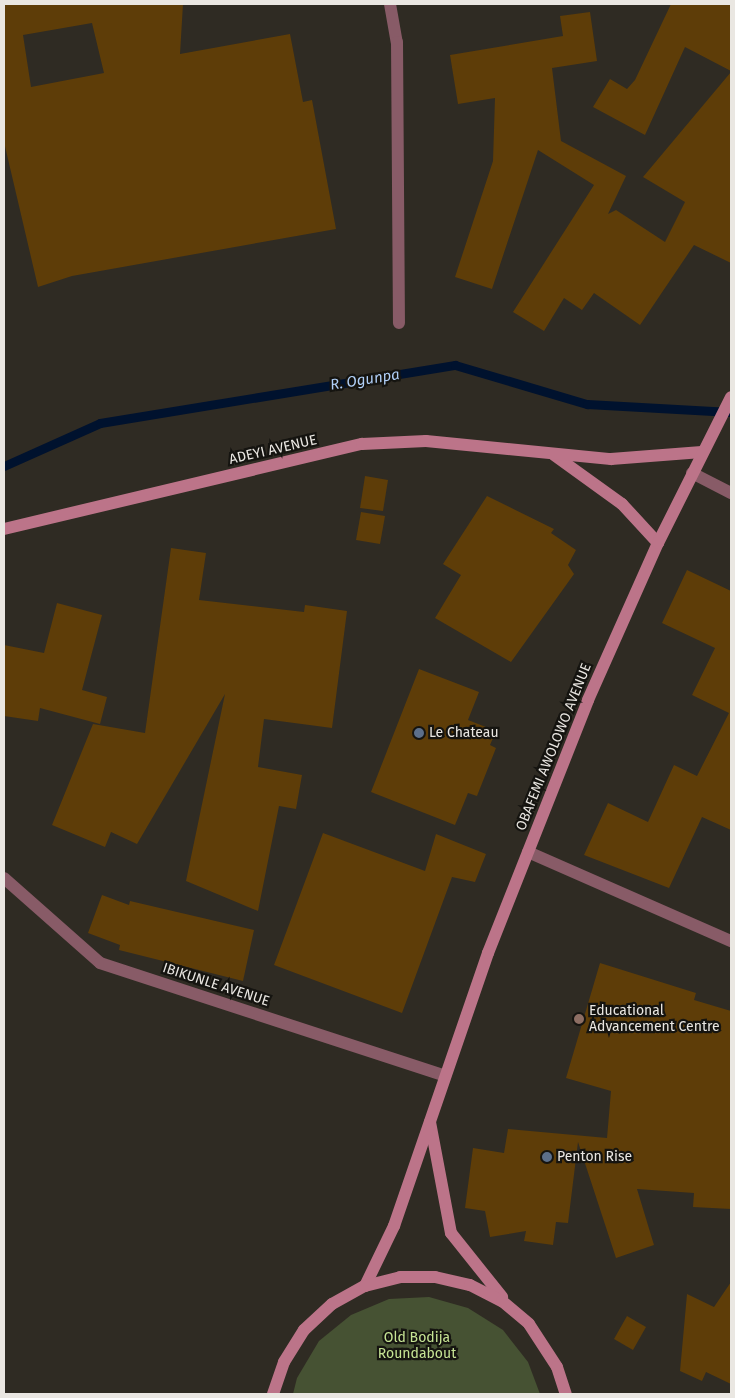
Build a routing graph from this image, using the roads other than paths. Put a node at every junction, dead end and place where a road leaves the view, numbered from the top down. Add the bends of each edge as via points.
1 (390, 4) edge
2 (400, 323) dead end
3 (731, 398) edge
4 (702, 452) junction
5 (554, 455) junction
6 (692, 473) junction
7 (731, 493) edge
8 (4, 529) edge
9 (658, 543) junction
10 (528, 852) junction
11 (4, 878) edge
12 (731, 941) edge
13 (445, 1076) junction
14 (430, 1120) junction
15 (365, 1286) junction
16 (529, 1324) junction
17 (273, 1394) edge
18 (568, 1394) edge

1 - 2 street via 397,42
3 - 4 main road, OBAFEMI AWOLOWO AVENUE
4 - 5 main road, ADEYI AVENUE via 648,459
4 - 6 main road, OBAFEMI AWOLOWO AVENUE
5 - 8 main road, ADEYI AVENUE via 426,442 362,444
5 - 9 main road, ADEYI AVENUE via 622,504
6 - 7 street
6 - 9 main road, OBAFEMI AWOLOWO AVENUE
9 - 10 main road, OBAFEMI AWOLOWO AVENUE via 588,700
10 - 12 street
10 - 13 main road, OBAFEMI AWOLOWO AVENUE
11 - 13 street, IBIKUNLE AVENUE via 100,963
13 - 14 main road, OBAFEMI AWOLOWO AVENUE
14 - 15 main road, OBAFEMI AWOLOWO AVENUE via 394,1226
14 - 16 main road, OBAFEMI AWOLOWO AVENUE via 451,1233 485,1280
15 - 16 main road via 400,1277 462,1283 502,1301
15 - 17 main road via 332,1304 304,1330 284,1362
16 - 18 main road via 557,1367

